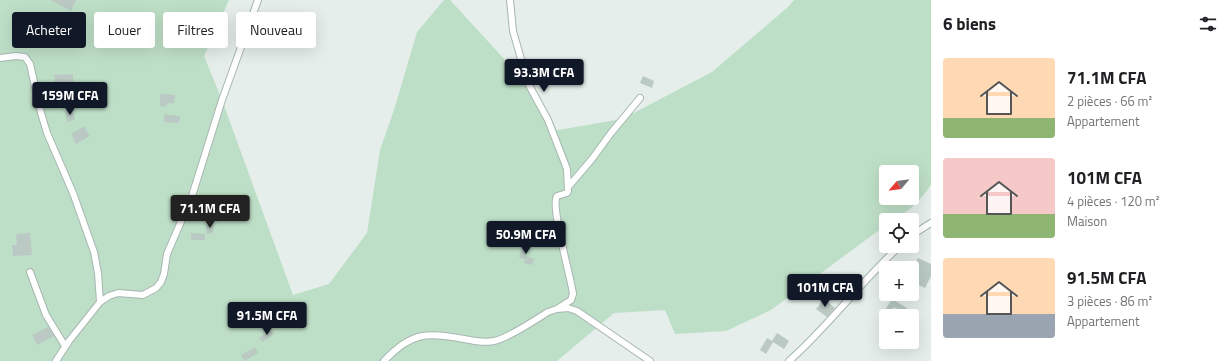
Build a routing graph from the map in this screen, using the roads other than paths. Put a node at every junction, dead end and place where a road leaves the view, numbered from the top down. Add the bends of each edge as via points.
1 (258, 0) edge
2 (510, 0) edge
3 (0, 58) edge
4 (640, 98) dead end
5 (569, 186) junction
6 (931, 223) edge
7 (919, 231) edge
8 (893, 253) edge
9 (30, 272) dead end
10 (100, 302) junction
11 (557, 309) junction
12 (65, 346) junction
13 (56, 361) edge
14 (384, 361) edge
15 (650, 361) edge
16 (789, 361) edge

1 - 10 street via 220,106 192,196 167,254 161,282 143,295 118,293
2 - 5 street via 513,31 525,73 548,120 567,169
3 - 10 street via 25,57 30,64 47,133 73,193 94,252
4 - 5 street
5 - 11 street via 567,193 557,196 554,201 573,294 571,300
6 - 7 street
8 - 16 street
9 - 12 street via 46,315
10 - 12 street
11 - 14 street via 497,341 484,343 438,334 410,339
11 - 15 street via 568,308 577,311
12 - 13 street

